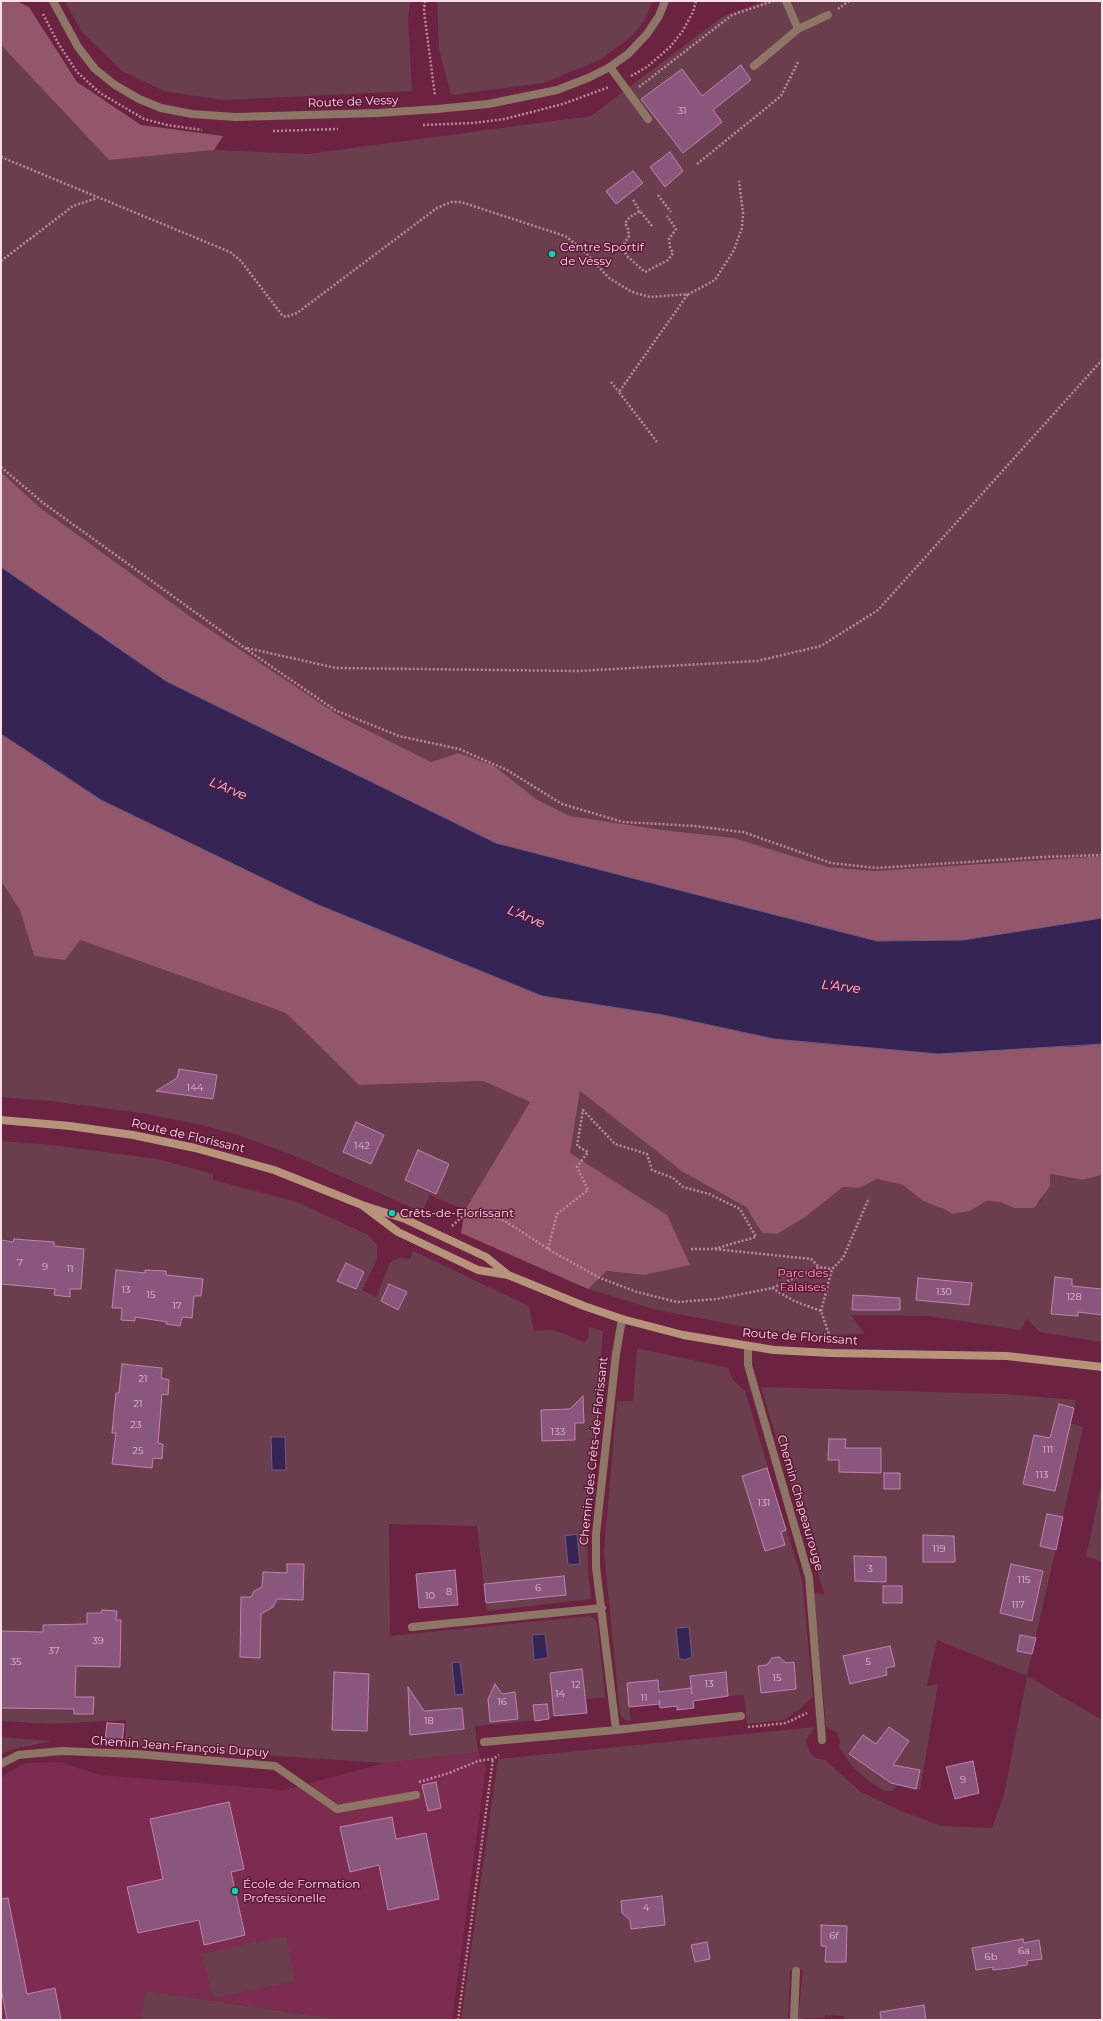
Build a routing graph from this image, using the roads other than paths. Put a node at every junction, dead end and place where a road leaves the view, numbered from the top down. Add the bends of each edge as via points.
1 (53, 1) edge
2 (665, 1) edge
3 (786, 1) edge
4 (828, 15) dead end
5 (798, 29) junction
6 (754, 66) dead end
7 (610, 67) junction
8 (648, 119) dead end
9 (1, 1120) edge
10 (362, 1205) junction
11 (508, 1275) junction
12 (622, 1319) junction
13 (748, 1347) junction
14 (1102, 1367) edge
15 (602, 1608) junction
16 (412, 1627) dead end
17 (741, 1716) dead end
18 (616, 1730) junction
19 (822, 1740) dead end
20 (484, 1742) dead end
21 (1, 1764) edge
22 (416, 1795) road end
23 (796, 1971) dead end
24 (794, 2020) edge

1 - 7 street, Route de Vessy via 78,47 96,69 139,99 161,108 192,114 235,116 378,113 488,104 557,90
2 - 7 street, Route de Vessy via 659,16 646,34 628,54
3 - 5 street
4 - 5 street
5 - 6 street
7 - 8 street
9 - 10 main road, Route de Florissant via 134,1135 195,1148 274,1170
10 - 11 main road, Route de Florissant via 405,1219 445,1237 486,1257
10 - 11 main road, Route de Florissant via 398,1232 478,1270
11 - 12 main road, Route de Florissant
12 - 13 main road, Route de Florissant via 683,1335
12 - 15 street, Chemin des Crêts-de-Florissant via 596,1534 596,1567
13 - 14 main road, Route de Florissant via 831,1353 1007,1356
13 - 19 street, Chemin Chapeaurouge via 748,1365 809,1577
15 - 16 street
15 - 18 street, Chemin des Crêts-de-Florissant
17 - 18 street
18 - 20 street
21 - 22 street, Chemin Jean-François Dupuy via 18,1755 62,1751 136,1754 275,1766 337,1809
23 - 24 street

